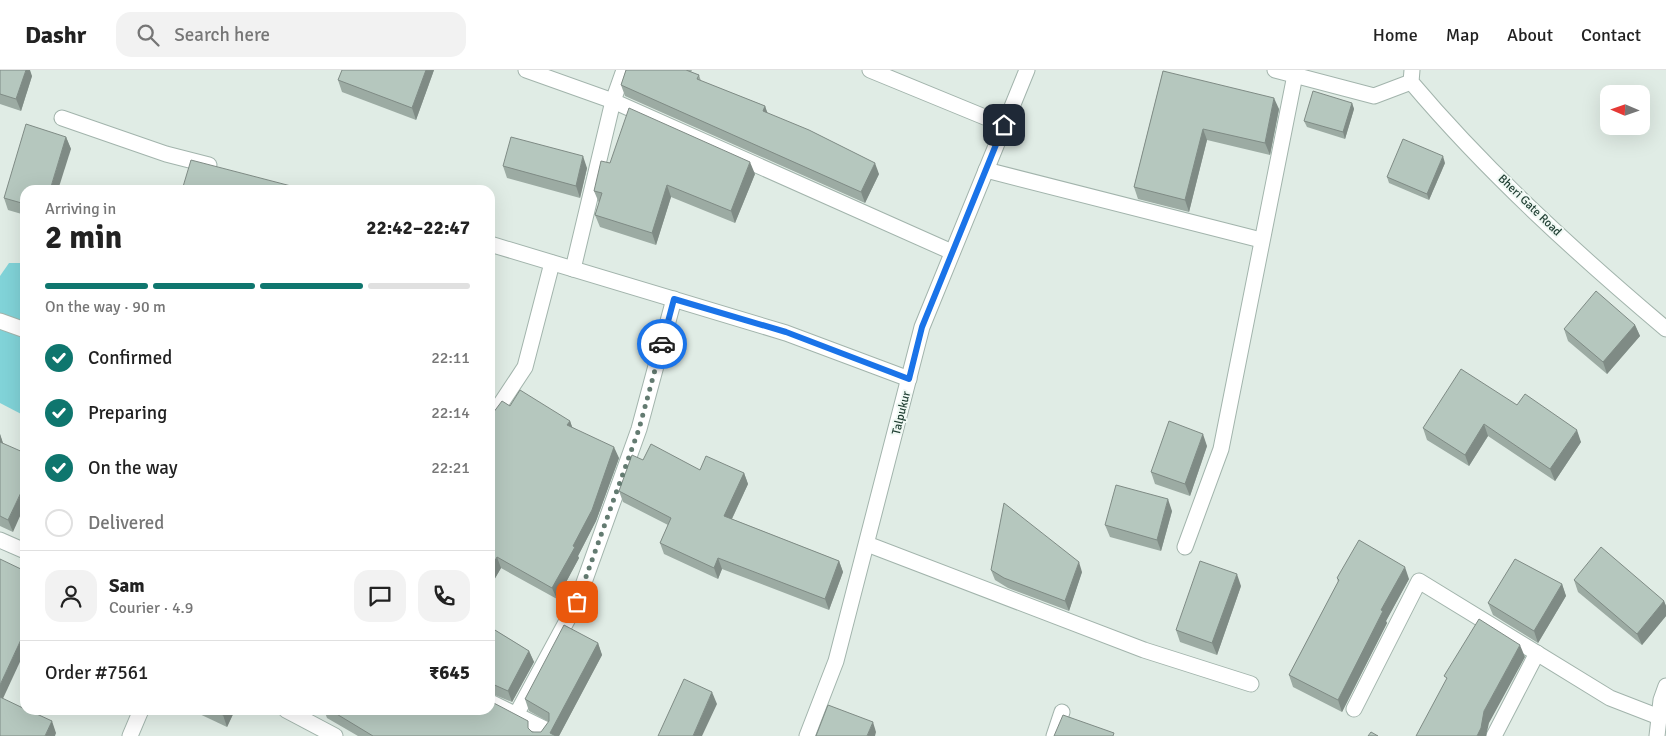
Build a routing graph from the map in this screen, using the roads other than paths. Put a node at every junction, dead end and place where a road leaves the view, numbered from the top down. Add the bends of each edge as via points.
1 (526, 70) edge
2 (624, 70) edge
3 (870, 70) edge
4 (1027, 70) edge
5 (1275, 70) edge
6 (1295, 75) junction
7 (1411, 76) edge
8 (613, 101) junction
9 (62, 118) dead end
10 (1004, 125) junction
11 (222, 169) edge
12 (986, 170) junction
13 (1261, 240) junction
14 (495, 246) edge
15 (952, 252) junction
16 (552, 263) junction
17 (573, 269) junction
18 (674, 299) junction
19 (0, 321) edge
20 (20, 328) edge
21 (1666, 329) edge
22 (909, 379) junction
23 (495, 412) edge
24 (0, 540) edge
25 (867, 544) junction
26 (1185, 547) dead end
27 (20, 549) edge
28 (1537, 654) junction
29 (1251, 684) dead end
30 (1666, 686) edge
31 (495, 704) edge
32 (1354, 709) dead end
33 (1062, 712) dead end
34 (139, 715) edge
35 (295, 715) edge
36 (516, 715) junction
37 (1659, 717) junction
38 (130, 736) edge
39 (335, 736) edge
40 (542, 736) edge
41 (807, 736) edge
42 (1054, 736) edge
43 (1494, 736) edge
44 (1657, 736) edge

1 - 8 street
2 - 8 street
3 - 10 street
4 - 10 street, Talpukur
5 - 6 street
6 - 7 street via 1374,96
6 - 13 street
7 - 21 street, Bheri Gate Road via 1455,134 1614,285
8 - 15 street
8 - 17 street
9 - 11 street via 166,154
10 - 12 street, Talpukur
12 - 13 street
12 - 15 street, Talpukur
13 - 26 street via 1221,449
14 - 16 street
15 - 22 street, Talpukur via 922,327
16 - 17 street
16 - 23 street via 525,367
17 - 18 street
18 - 22 street via 786,332
18 - 36 street via 639,429 577,602
19 - 20 street
22 - 25 street, Talpukur
24 - 27 street
25 - 29 street via 1144,650
25 - 41 street, Talpukur via 836,660
28 - 32 street via 1418,581
28 - 37 street via 1610,698
28 - 43 street
30 - 37 street
31 - 36 street
33 - 42 street
34 - 38 street
35 - 39 street
36 - 40 street via 545,729
37 - 44 street

